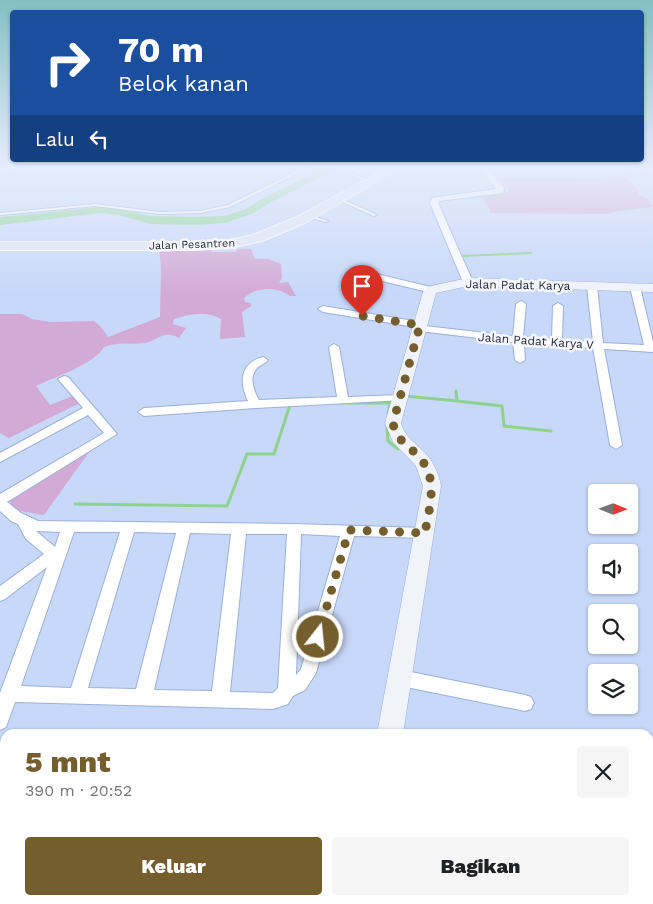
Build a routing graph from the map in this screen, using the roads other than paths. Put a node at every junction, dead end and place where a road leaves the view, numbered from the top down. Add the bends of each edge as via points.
1 (40, 210) edge
2 (137, 210) edge
3 (209, 210) edge
4 (319, 210) edge
5 (364, 210) edge
6 (437, 210) edge
7 (0, 214) edge
8 (375, 215) dead end
9 (309, 216) junction
10 (326, 221) dead end
11 (0, 246) edge
12 (360, 273) dead end
13 (468, 282) junction
14 (592, 286) junction
15 (635, 287) junction
16 (653, 288) edge
17 (432, 290) junction
18 (521, 304) dead end
19 (558, 306) dead end
20 (323, 309) dead end
21 (419, 327) junction
22 (518, 340) junction
23 (556, 343) junction
24 (598, 345) junction
25 (334, 347) dead end
26 (651, 349) edge
27 (262, 360) dead end
28 (520, 360) dead end
29 (64, 379) dead end
30 (399, 398) junction
31 (343, 401) junction
32 (256, 404) junction
33 (90, 409) junction
34 (144, 412) dead end
35 (616, 445) dead end
36 (0, 458) edge
37 (0, 501) edge
38 (24, 522) junction
39 (69, 527) junction
40 (128, 528) junction
41 (184, 529) junction
42 (239, 529) junction
43 (294, 529) junction
44 (349, 530) junction
45 (425, 533) junction
46 (56, 556) junction
47 (0, 595) edge
48 (401, 678) junction
49 (287, 690) junction
50 (8, 694) junction
51 (77, 695) junction
52 (144, 698) junction
53 (220, 700) junction
54 (525, 703) dead end
55 (0, 722) edge
56 (391, 729) edge

1 - 7 lane
2 - 3 lane via 160,213
4 - 9 main road, Jalan Pesantren
5 - 8 lane
6 - 13 street
9 - 10 lane
9 - 11 main road, Jalan Pesantren via 271,233 230,244
12 - 17 street
13 - 14 street, Jalan Padat Karya
13 - 17 street, Jalan Padat Karya
14 - 15 street, Jalan Padat Karya
14 - 24 street
15 - 16 street, Jalan Padat Karya
15 - 26 street via 644,333
17 - 21 street
18 - 22 street
19 - 23 street
20 - 21 street, Jalan Padat Karya V
21 - 22 street, Jalan Padat Karya V
21 - 30 street
22 - 23 street, Jalan Padat Karya V
22 - 28 street
23 - 24 street, Jalan Padat Karya V
24 - 26 street, Jalan Padat Karya V
24 - 35 street
25 - 31 street
27 - 32 street via 248,372 250,392
29 - 33 street
30 - 31 street
30 - 45 street via 394,432 420,458 432,486
31 - 32 street
32 - 34 street
33 - 36 street
33 - 37 street via 111,434
37 - 38 street
38 - 39 street via 37,526
38 - 46 street via 31,536
39 - 40 street
39 - 46 street
40 - 41 street
40 - 51 street
41 - 42 street
41 - 52 street
42 - 43 street
42 - 53 street
43 - 44 street
43 - 49 street
44 - 45 street
44 - 49 street via 308,673
45 - 48 street
46 - 47 street
46 - 50 street
48 - 54 street
48 - 56 street
49 - 53 street via 282,698 273,701
50 - 51 street
50 - 55 street
51 - 52 street
52 - 53 street

